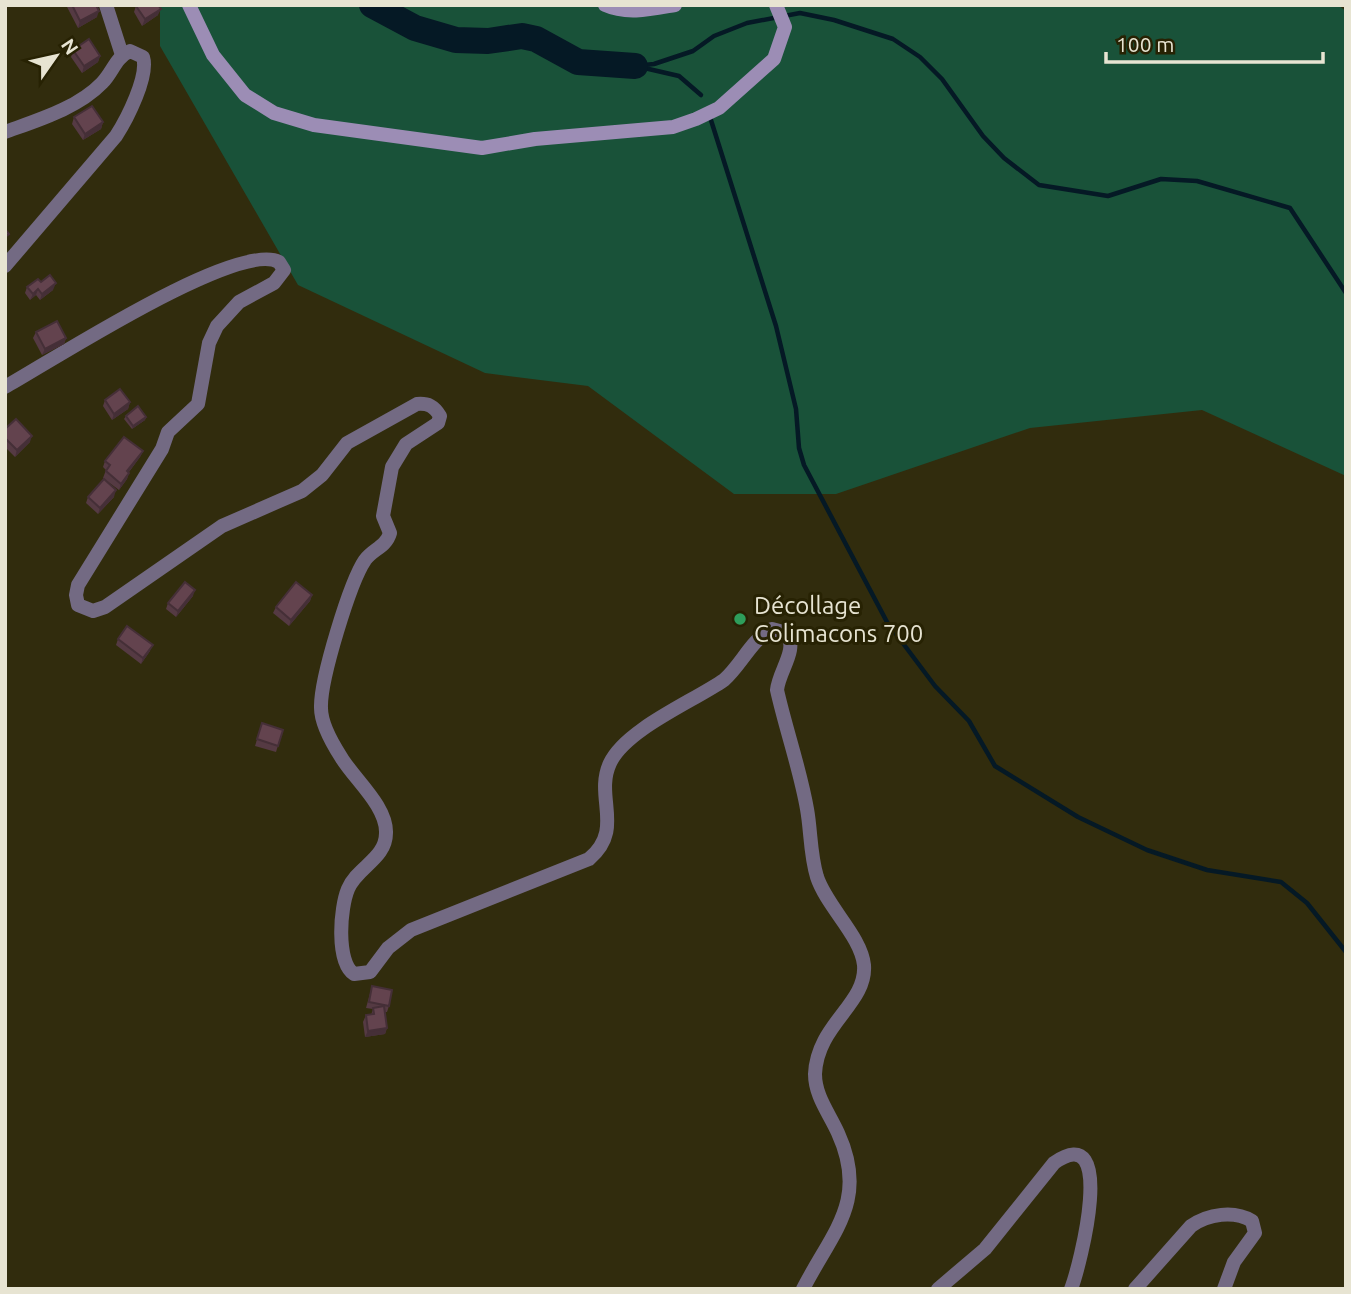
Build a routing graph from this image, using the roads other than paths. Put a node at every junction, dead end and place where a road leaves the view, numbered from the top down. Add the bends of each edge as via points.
1 (106, 5) edge
2 (188, 5) edge
3 (605, 5) edge
4 (675, 5) edge
5 (776, 5) edge
6 (122, 55) junction
7 (5, 132) edge
8 (5, 266) edge
9 (5, 387) edge
10 (803, 1289) edge
11 (938, 1289) edge
12 (1071, 1289) edge
13 (1135, 1289) edge
14 (1224, 1289) edge

1 - 6 street
2 - 5 main road via 213,55 245,95 274,113 314,125 482,148 673,127 719,108 774,59 785,27
3 - 4 main road via 644,10
6 - 7 street via 88,94
6 - 8 street via 137,53 145,66 124,124
9 - 10 street via 185,284 262,259 279,262 284,270 274,283 233,307 217,326 209,342 198,404 168,432 78,585 78,605 93,611 106,607 222,526 308,487 347,443 417,404 427,403 436,409 438,423 406,444 392,467 383,516 389,538 366,560 353,584 321,707 340,755 377,806 387,830 380,853 348,888 344,903 342,957 354,974 370,972 397,939 421,926 589,859 604,844 608,832 606,779 618,750 724,680 761,635 772,629 787,632 791,650 777,690 803,791 811,852 827,900 853,939 864,966 855,999 824,1037 815,1075 818,1094 842,1142 850,1195 847,1212
11 - 12 street via 985,1249 1054,1163 1075,1154 1090,1168 1091,1181 1083,1249
13 - 14 street via 1201,1218 1243,1215 1252,1221 1255,1233 1234,1262

